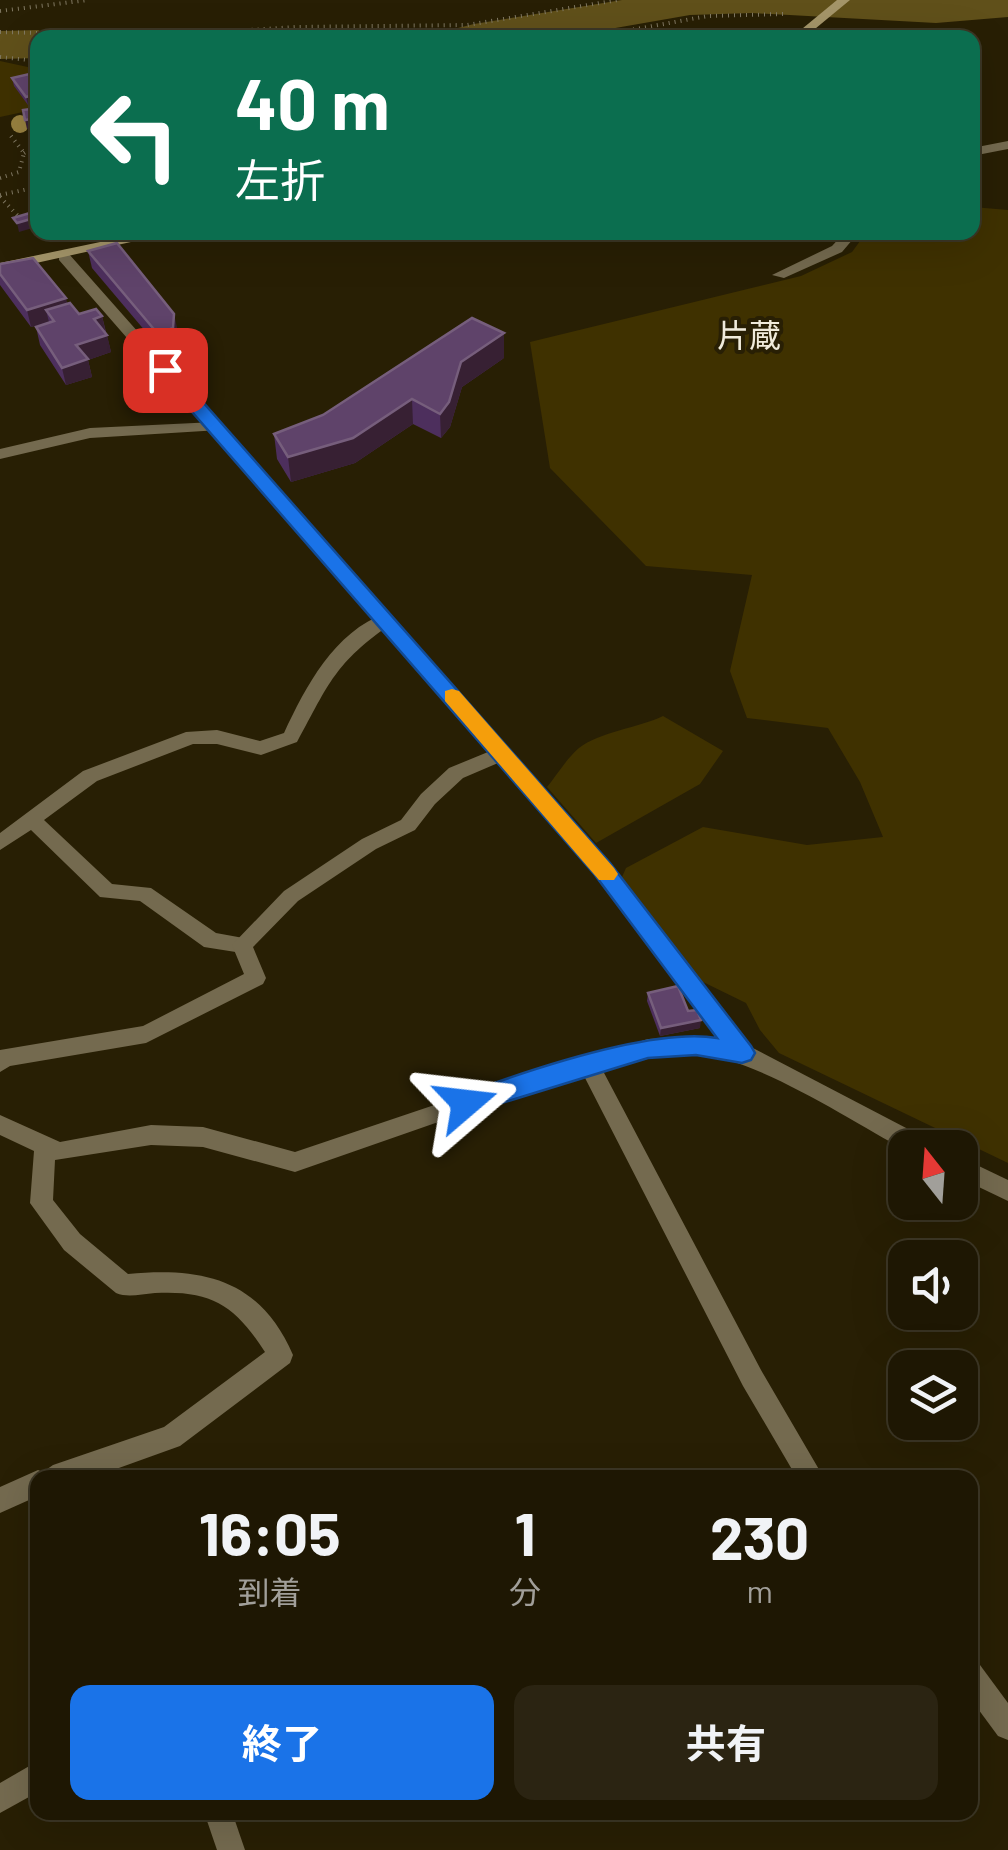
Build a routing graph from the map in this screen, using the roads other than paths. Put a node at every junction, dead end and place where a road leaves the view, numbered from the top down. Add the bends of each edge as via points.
1 (844, 0) edge
2 (806, 30) edge
3 (1008, 144) edge
4 (980, 150) edge
5 (136, 240) edge
6 (846, 240) edge
7 (64, 257) junction
8 (0, 268) edge
9 (779, 275) dead end
10 (215, 426) junction
11 (0, 454) edge
12 (386, 620) junction
13 (502, 753) junction
14 (30, 819) junction
15 (0, 843) edge
16 (242, 944) junction
17 (742, 1053) junction
18 (0, 1063) edge
19 (590, 1066) junction
20 (0, 1125) edge
21 (889, 1130) edge
22 (45, 1146) junction
23 (978, 1176) edge
24 (1008, 1192) edge
25 (75, 1470) edge
26 (807, 1470) edge
27 (30, 1487) edge
28 (0, 1500) edge
29 (978, 1686) edge
30 (1008, 1726) edge
31 (30, 1780) edge
32 (0, 1800) edge
33 (221, 1820) edge
34 (231, 1850) edge

1 - 2 street
3 - 4 street
5 - 7 street
6 - 9 street
7 - 8 street
7 - 10 street
10 - 11 street via 90,433
10 - 12 street
12 - 13 street
12 - 14 street via 323,669 291,737 261,748 192,737 90,776
13 - 16 street via 456,774 408,825 291,896
13 - 17 street via 602,869
14 - 15 street
14 - 16 street via 108,892 144,893 211,941
16 - 18 street via 256,978 146,1034
17 - 19 street via 696,1045 648,1048
17 - 21 street
19 - 22 street via 295,1162 204,1137 152,1135 59,1152
19 - 26 street via 752,1378
20 - 22 street
22 - 25 street via 41,1203 72,1242 124,1285 180,1278 215,1285 261,1321 281,1355 171,1437
23 - 24 street
27 - 28 street
29 - 30 street
31 - 32 street
33 - 34 street

